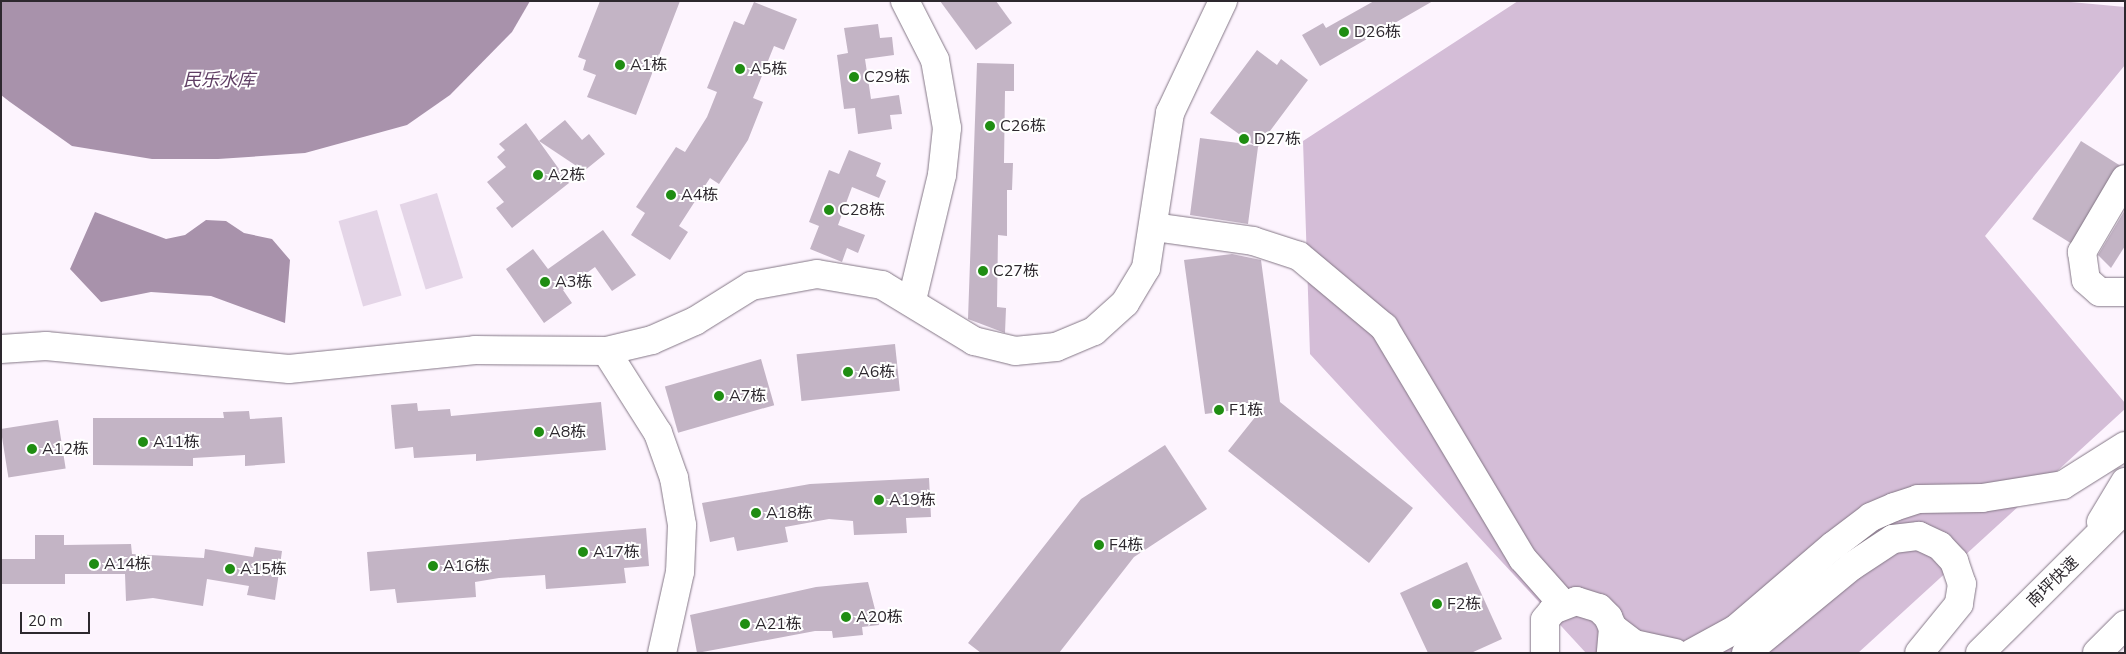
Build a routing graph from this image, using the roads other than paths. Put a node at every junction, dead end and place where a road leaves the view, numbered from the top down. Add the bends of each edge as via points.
1 (905, 1) edge
2 (1223, 1) edge
3 (2125, 179) edge
4 (1154, 227) junction
5 (2125, 292) edge
6 (912, 300) junction
7 (1, 348) edge
8 (606, 351) junction
9 (2125, 446) edge
10 (2125, 482) edge
11 (2125, 509) edge
12 (2084, 551) junction
13 (1563, 604) junction
14 (2125, 624) edge
15 (1612, 641) edge
16 (662, 653) edge
17 (1545, 653) edge
18 (1675, 653) edge
19 (1692, 653) edge
20 (1746, 653) edge
21 (1919, 653) edge
22 (1980, 653) edge
23 (2097, 653) edge

1 - 6 main road via 935,60 947,128 942,174
2 - 4 main road via 1170,114 1158,170
3 - 5 main road via 2082,252 2086,280 2100,292
4 - 6 main road via 1146,268 1125,303 1094,331 1056,347 1015,351 974,341
4 - 13 main road via 1253,240 1299,256 1384,327 1523,559
6 - 8 main road via 850,276 783,276 751,286 695,321 652,340
7 - 8 main road via 46,346 289,369 475,350
8 - 16 main road via 658,433 674,478 682,525 680,572
9 - 19 main road via 2063,484 1982,498 1926,498 1870,517 1736,629
10 - 12 main road
11 - 12 main road, 南坪快速
12 - 22 main road, 南坪快速
13 - 15 main road via 1576,601 1594,605
13 - 17 main road via 1545,620
14 - 23 main road
15 - 18 main road
20 - 21 main road via 1852,566 1893,539 1919,536 1940,546 1954,561 1962,584 1960,604

